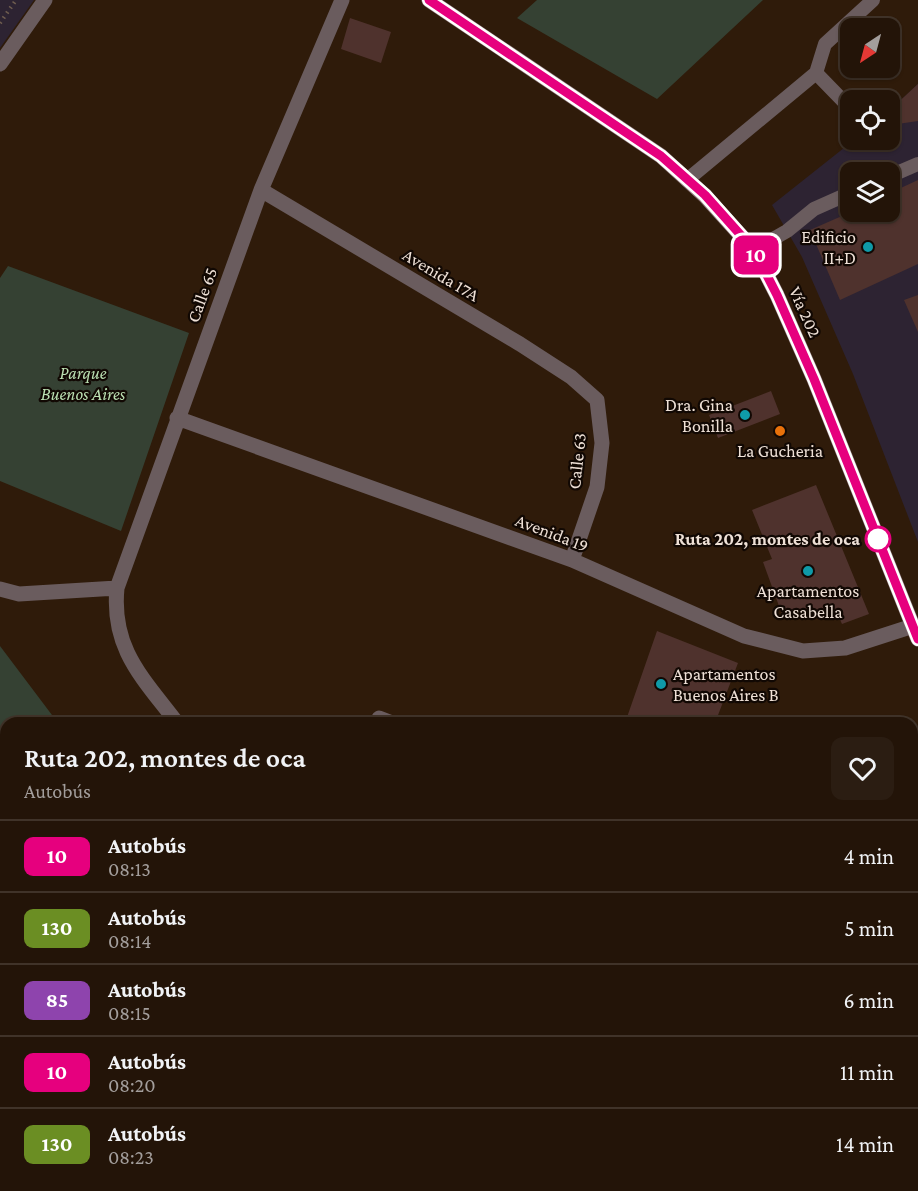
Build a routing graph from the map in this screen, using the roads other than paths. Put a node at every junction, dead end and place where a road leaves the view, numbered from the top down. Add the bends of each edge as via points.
1 (45, 0) edge
2 (342, 0) edge
3 (429, 0) edge
4 (873, 0) edge
5 (0, 64) edge
6 (816, 73) junction
7 (840, 98) edge
8 (918, 164) edge
9 (900, 172) edge
10 (687, 180) junction
11 (261, 190) junction
12 (840, 197) edge
13 (754, 250) junction
14 (597, 400) joint
15 (177, 418) junction
16 (572, 560) junction
17 (117, 588) junction
18 (0, 589) edge
19 (915, 633) edge
20 (172, 717) edge

1 - 5 street
2 - 11 street, Calle 65
3 - 10 main road, Vía 202 via 661,156
4 - 6 lane via 825,44
6 - 7 lane
6 - 10 lane
8 - 9 lane
10 - 13 main road, Vía 202
11 - 14 street, Avenida 17A via 520,344 571,377
11 - 15 street, Calle 65
12 - 13 lane via 814,209
13 - 19 main road, Vía 202 via 814,379
14 - 16 street, Calle 63 via 602,443 597,487
15 - 16 street, Avenida 19
15 - 17 street, Calle 65
16 - 19 street, Avenida 19 via 744,636 803,651 845,648
17 - 18 street via 19,594
17 - 20 street, Calle 65 via 115,609 125,654

